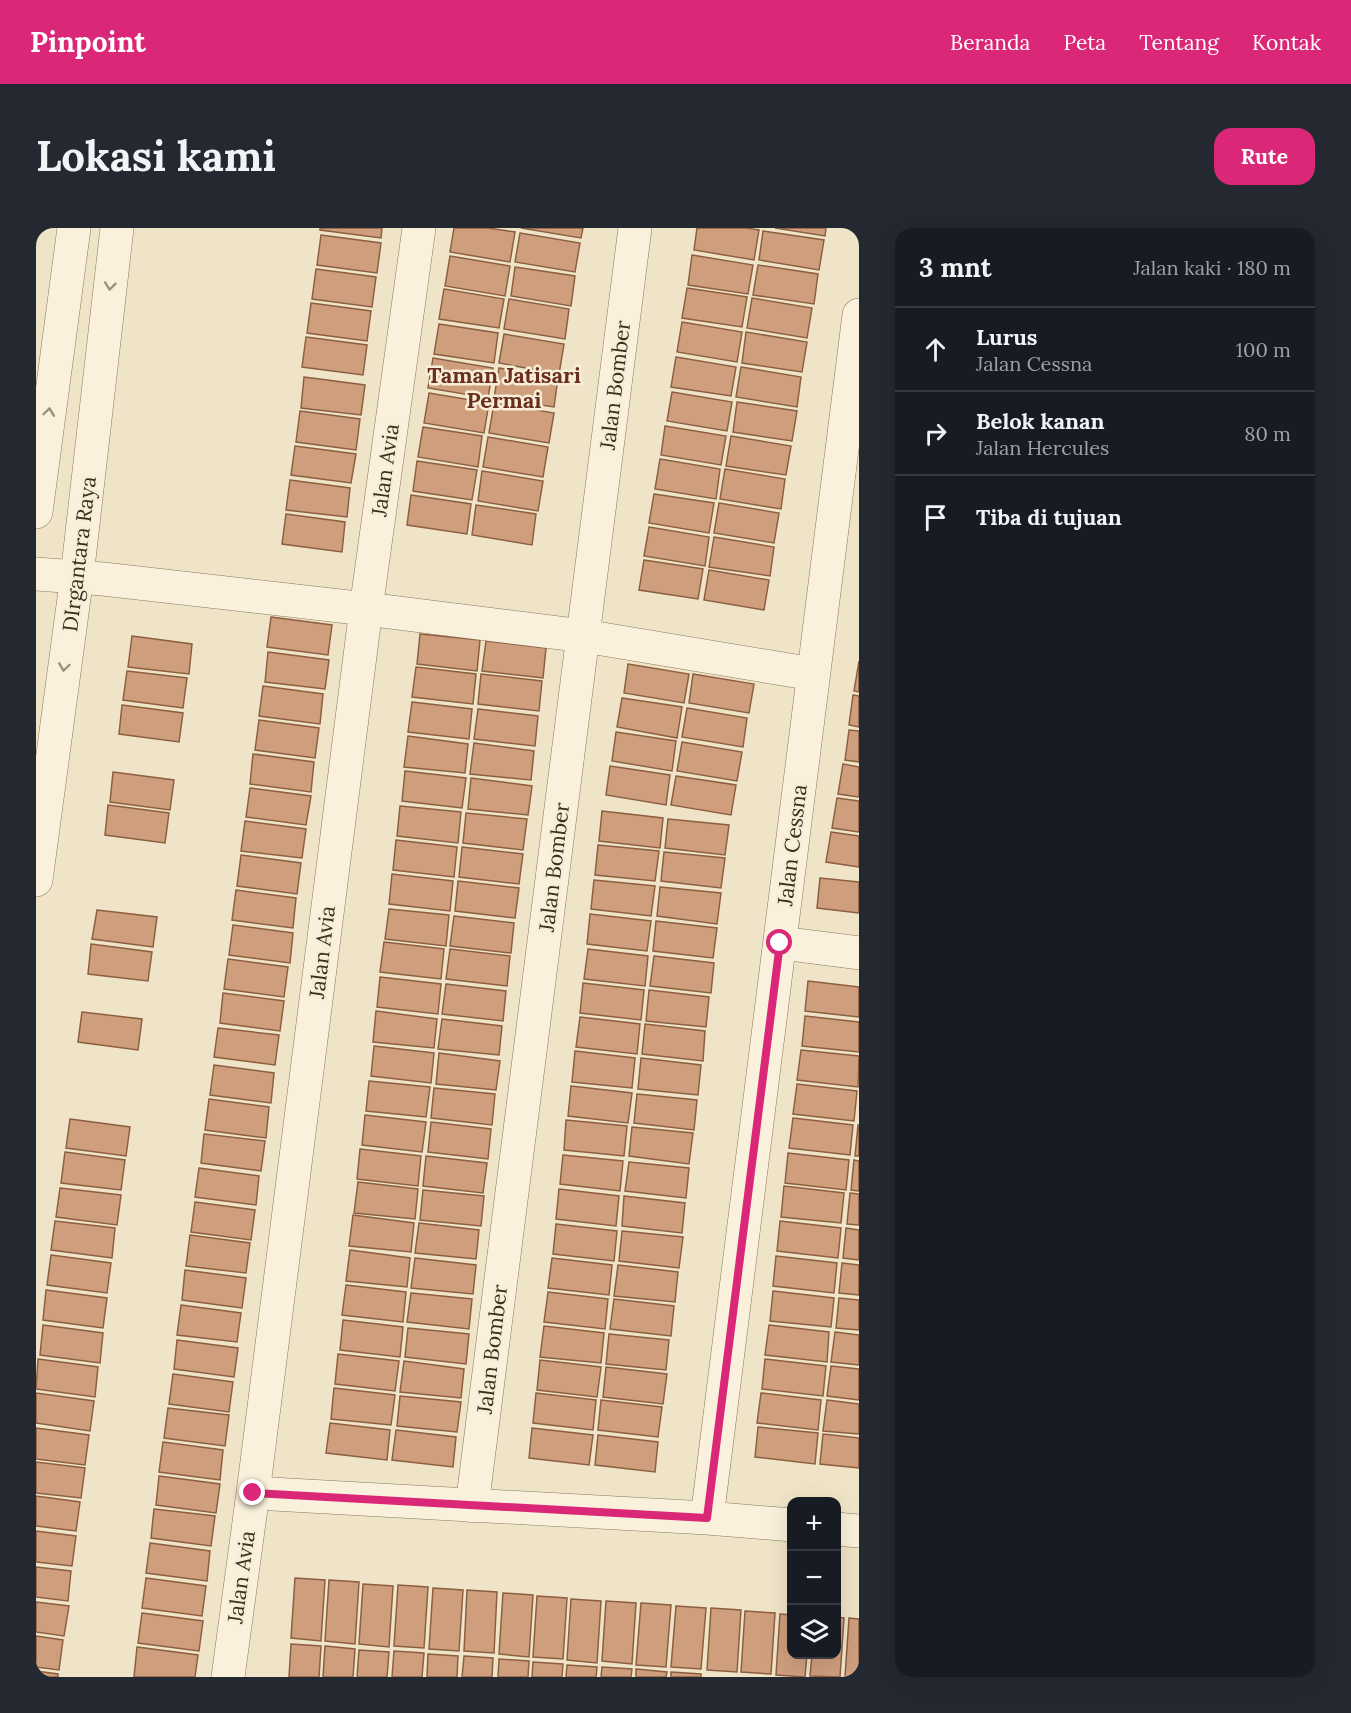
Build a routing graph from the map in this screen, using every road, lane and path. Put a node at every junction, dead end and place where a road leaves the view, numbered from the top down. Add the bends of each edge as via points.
1 (74, 228) edge
2 (117, 228) edge
3 (419, 228) edge
4 (635, 228) edge
5 (859, 315) edge
6 (36, 512) edge
7 (36, 574) edge
8 (77, 576) junction
9 (366, 609) junction
10 (584, 636) junction
11 (813, 674) junction
12 (36, 880) edge
13 (780, 943) junction
14 (859, 953) edge
15 (253, 1493) junction
16 (472, 1506) junction
17 (707, 1518) junction
18 (787, 1525) edge
19 (841, 1529) edge
20 (859, 1531) edge
21 (228, 1677) edge

6 -> 1 street
2 -> 8 street, DIrgantara Raya
3 - 9 street, Jalan Avia
4 - 10 street, Jalan Bomber
5 - 11 street, Jalan Cessna
7 - 8 street
8 - 9 street
8 -> 12 street, DIrgantara Raya
9 - 10 street
9 - 15 street, Jalan Avia
10 - 11 street
10 - 16 street, Jalan Bomber
11 - 13 street, Jalan Cessna
13 - 14 street
13 - 17 street, Jalan Cessna
15 - 16 street
15 - 21 street, Jalan Avia
16 - 17 street
17 - 18 street
19 - 20 street

